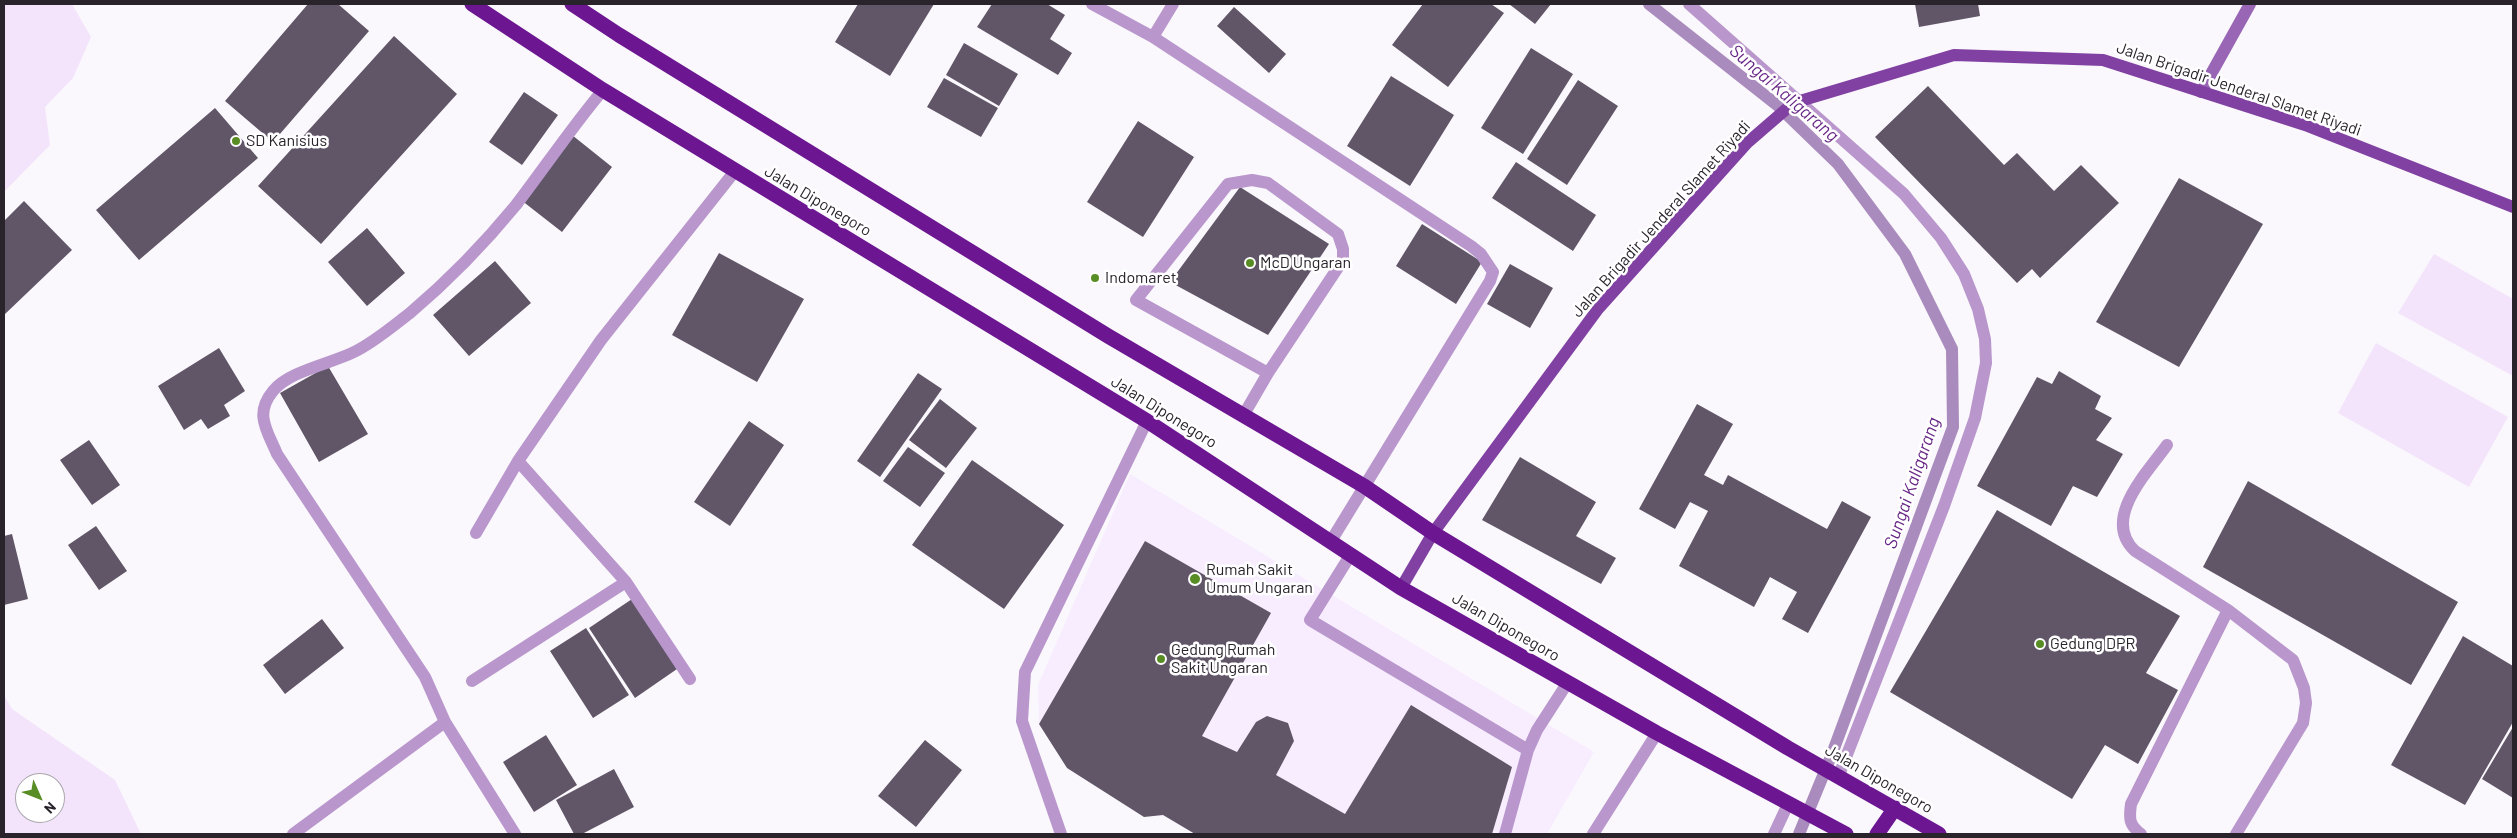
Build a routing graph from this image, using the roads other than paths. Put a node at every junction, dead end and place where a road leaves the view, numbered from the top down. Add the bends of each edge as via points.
1 (472, 4) edge
2 (572, 4) edge
3 (1092, 4) edge
4 (1173, 4) edge
5 (1690, 4) edge
6 (2250, 4) edge
7 (1153, 37) junction
8 (602, 90) junction
9 (2201, 92) junction
10 (1795, 103) junction
11 (734, 171) junction
12 (2513, 207) edge
13 (1268, 372) junction
14 (1243, 416) junction
15 (1147, 421) junction
16 (2167, 445) dead end
17 (518, 461) junction
18 (1364, 486) junction
19 (1433, 533) junction
20 (476, 534) dead end
21 (1330, 541) junction
22 (1351, 554) junction
23 (626, 582) junction
24 (1401, 588) junction
25 (2228, 610) junction
26 (690, 679) dead end
27 (472, 681) dead end
28 (1568, 682) junction
29 (445, 722) junction
30 (1657, 734) junction
31 (1528, 750) junction
32 (1834, 772) junction
33 (1794, 808) junction
34 (1895, 808) junction
35 (293, 834) edge
36 (515, 834) edge
37 (1061, 834) edge
38 (1505, 834) edge
39 (1593, 834) edge
40 (1774, 834) edge
41 (1846, 834) edge
42 (1878, 834) edge
43 (1939, 834) edge
44 (2141, 834) edge
45 (2236, 834) edge

1 - 8 highway, Jalan Diponegoro
2 - 14 highway, Jalan Diponegoro
3 - 7 street
4 - 7 street
5 - 10 street
6 - 9 street
7 - 18 street via 1471,246 1482,254 1493,272
8 - 11 highway, Jalan Diponegoro
8 - 29 street via 516,204 444,283 355,352 286,380 274,390 262,412 277,454 425,677
9 - 10 main road, Jalan Brigadir Jenderal Slamet Riyadi via 2103,60 1954,55
9 - 12 main road, Jalan Brigadir Jenderal Slamet Riyadi via 2305,125
10 - 19 main road, Jalan Brigadir Jenderal Slamet Riyadi via 1747,143 1598,309
10 - 32 street via 1904,194 1941,238 1964,274 1978,308 1985,339 1986,363 1975,418 1944,506
11 - 15 highway, Jalan Diponegoro
11 - 17 street via 601,340
13 - 13 street via 1136,300 1228,184 1252,180 1268,183 1338,234 1343,249 1342,260
13 - 14 street
14 - 18 highway, Jalan Diponegoro
15 - 21 highway, Jalan Diponegoro
15 - 37 street via 1026,672 1022,720
16 - 25 street via 2126,505 2124,536 2135,551
17 - 20 street
17 - 23 street
18 - 19 highway, Jalan Diponegoro
18 - 21 street
19 - 24 main road, Jalan Brigadir Jenderal Slamet Riyadi
19 - 32 highway, Jalan Diponegoro via 1788,748
21 - 22 highway, Jalan Diponegoro
22 - 24 highway, Jalan Diponegoro
22 - 31 street via 1310,620
23 - 26 street
23 - 27 street
24 - 28 highway, Jalan Diponegoro
25 - 44 street via 2131,804 2129,822
25 - 45 street via 2293,660 2302,679 2306,703 2303,723
28 - 30 highway, Jalan Diponegoro
28 - 31 street
29 - 35 street
29 - 36 street
30 - 33 highway, Jalan Diponegoro
30 - 39 street
31 - 38 street
32 - 34 highway, Jalan Diponegoro
33 - 40 street
33 - 41 highway, Jalan Diponegoro
34 - 42 highway
34 - 43 highway, Jalan Diponegoro

